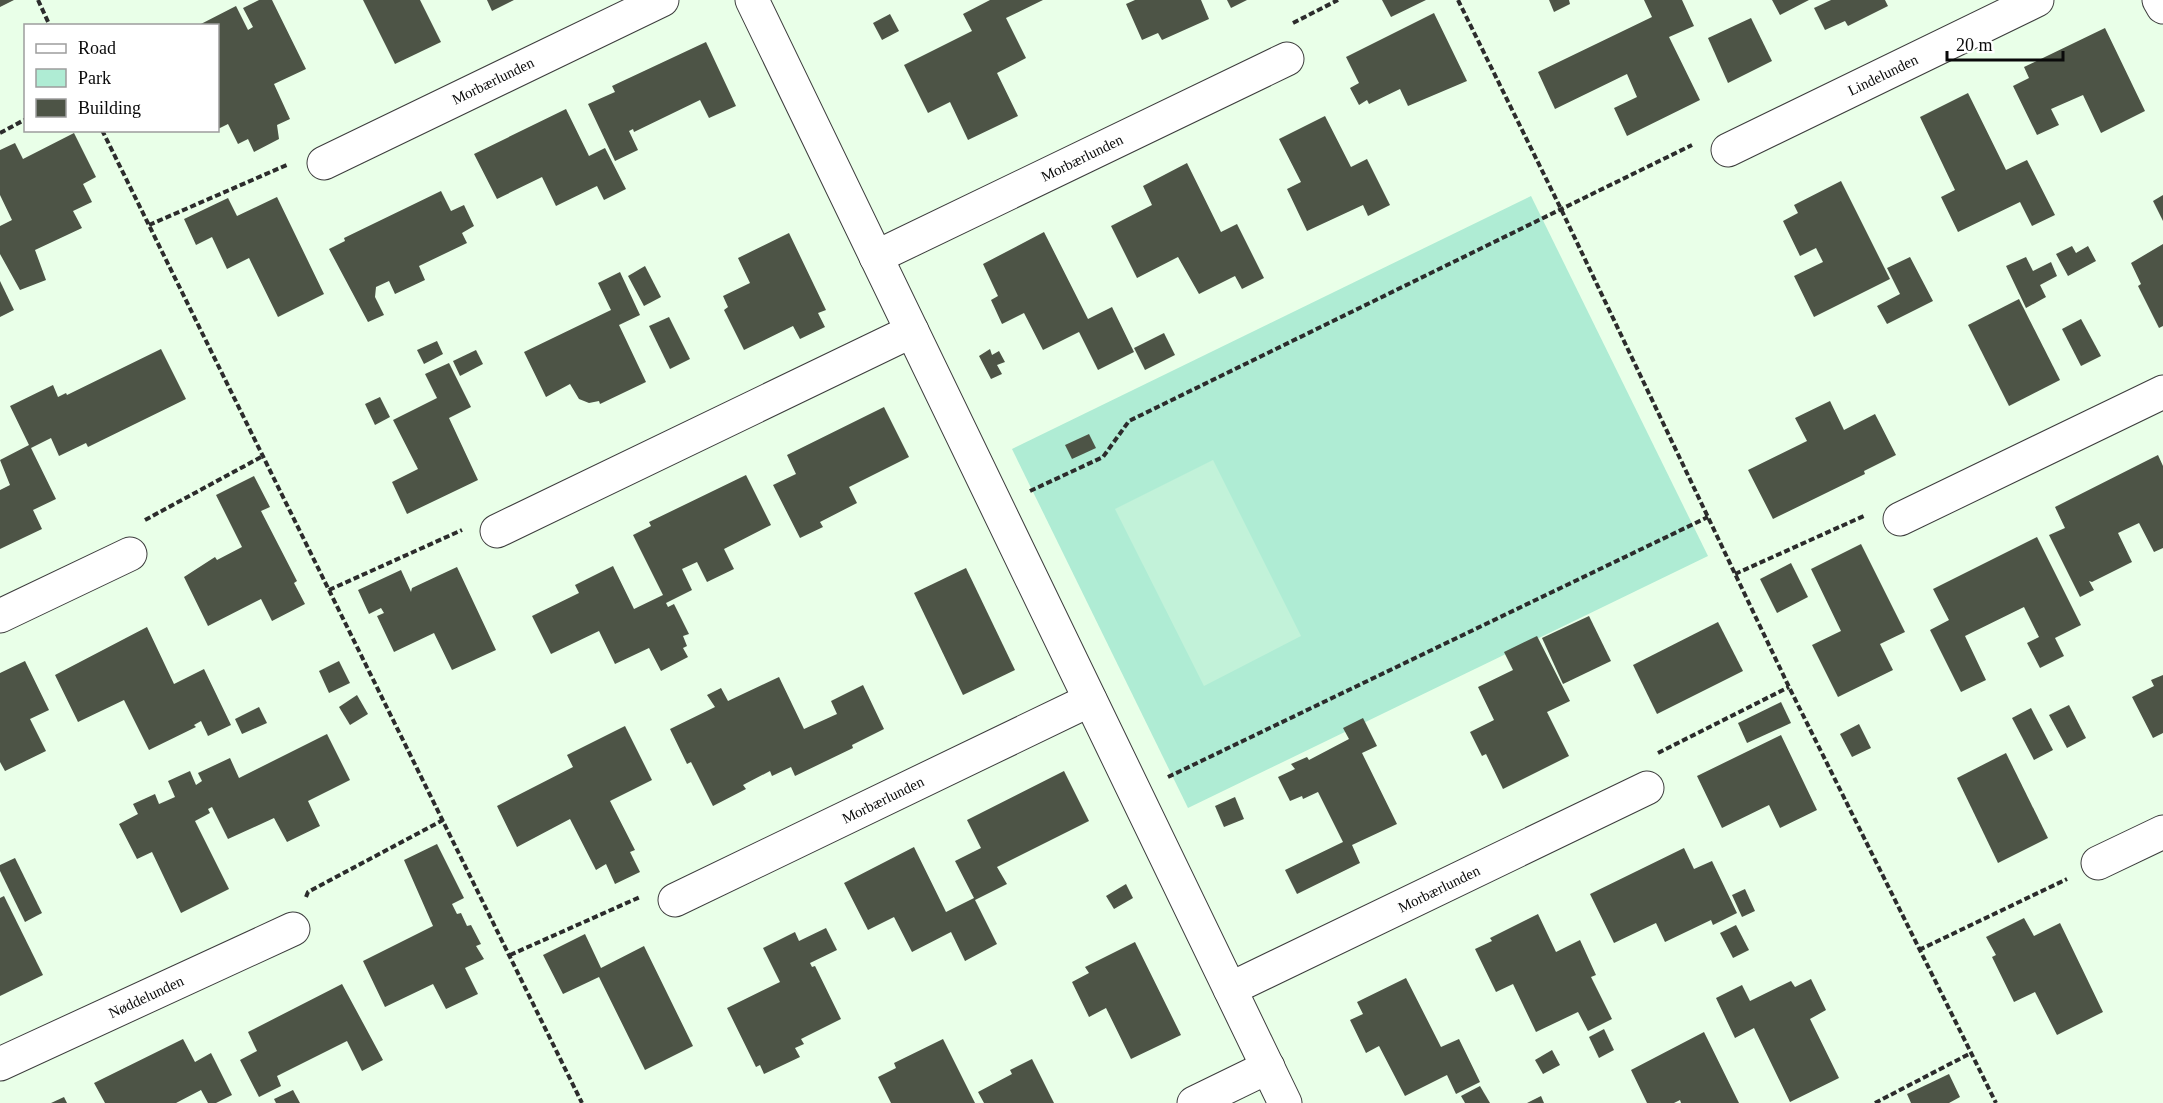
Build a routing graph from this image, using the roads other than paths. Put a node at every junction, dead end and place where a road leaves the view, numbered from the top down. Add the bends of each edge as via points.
1 (662, 0) edge
2 (752, 0) edge
3 (2037, 0) edge
4 (2159, 0) edge
5 (2163, 7) edge
6 (1287, 59) road end
7 (1728, 150) road end
8 (324, 162) road end
9 (876, 257) junction
10 (912, 331) junction
11 (2163, 392) edge
12 (1900, 519) road end
13 (497, 531) road end
14 (130, 554) road end
15 (0, 616) edge
16 (1090, 700) junction
17 (1647, 788) road end
18 (2163, 832) edge
19 (2098, 863) road end
20 (675, 900) road end
21 (293, 929) road end
22 (1230, 989) junction
23 (0, 1064) edge
24 (1268, 1067) junction
25 (1194, 1103) edge
26 (1285, 1103) edge

1 - 8 street, Morbærlunden
2 - 9 street
3 - 7 street, Lindelunden
4 - 5 street
6 - 9 street, Morbærlunden
9 - 10 street
10 - 13 street
10 - 16 street
11 - 12 street
14 - 15 street
16 - 20 street, Morbærlunden
16 - 22 street
17 - 22 street, Morbærlunden
18 - 19 street
21 - 23 street, Nøddelunden
22 - 24 street
24 - 25 street
24 - 26 street

